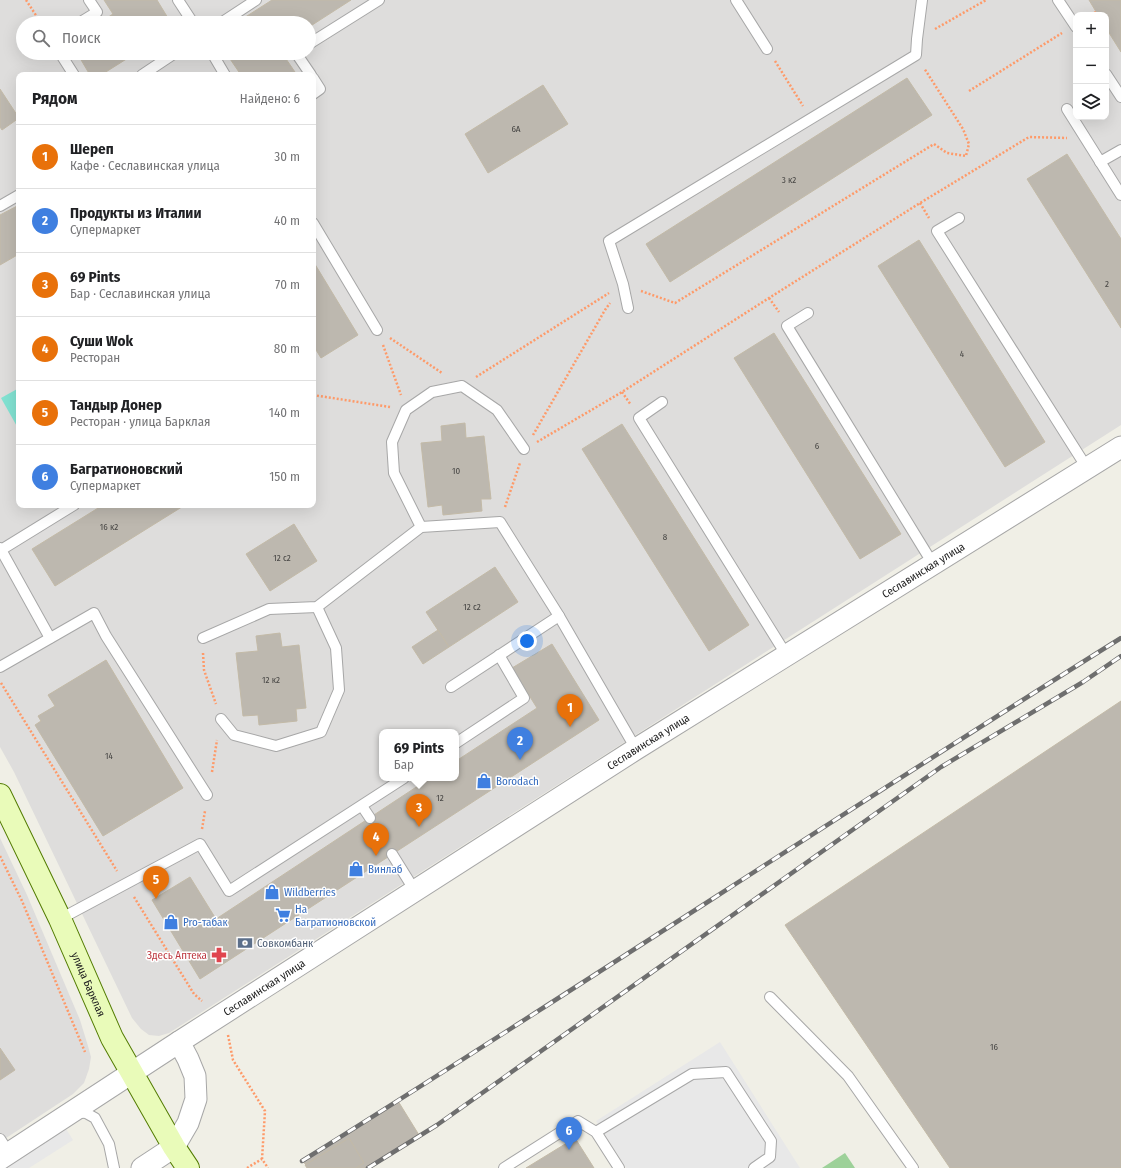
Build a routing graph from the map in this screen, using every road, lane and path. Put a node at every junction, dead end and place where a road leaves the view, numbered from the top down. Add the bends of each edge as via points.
1 (26, 0) edge
2 (89, 0) edge
3 (178, 0) edge
4 (256, 0) edge
5 (378, 0) edge
6 (736, 0) edge
7 (922, 0) edge
8 (986, 0) edge
9 (1058, 0) edge
10 (36, 16) edge
11 (90, 16) edge
12 (188, 16) edge
13 (232, 16) edge
14 (1073, 23) edge
15 (1073, 27) edge
16 (917, 39) junction
17 (316, 40) edge
18 (767, 49) joint
19 (916, 56) junction
20 (64, 60) edge
21 (164, 60) edge
22 (216, 60) edge
23 (301, 60) edge
24 (72, 72) edge
25 (146, 72) edge
26 (223, 72) edge
27 (309, 72) edge
28 (1109, 79) edge
29 (316, 83) edge
30 (316, 92) edge
31 (969, 92) dead end
32 (1121, 97) edge
33 (1067, 110) dead end
34 (810, 119) junction
35 (1085, 139) junction
36 (1121, 150) edge
37 (1100, 162) junction
38 (1121, 194) edge
39 (16, 197) edge
40 (0, 206) edge
41 (959, 218) dead end
42 (316, 227) edge
43 (623, 284) junction
44 (628, 308) dead end
45 (808, 313) dead end
46 (377, 330) junction
47 (462, 386) junction
48 (316, 395) edge
49 (662, 402) dead end
50 (406, 410) junction
51 (1121, 447) edge
52 (524, 449) junction
53 (1087, 468) junction
54 (69, 508) edge
55 (500, 522) junction
56 (421, 527) junction
57 (1, 549) edge
58 (934, 564) junction
59 (317, 607) junction
60 (559, 616) junction
61 (50, 638) junction
62 (203, 638) joint
63 (499, 655) junction
64 (786, 656) junction
65 (0, 667) edge
66 (0, 682) edge
67 (451, 687) dead end
68 (221, 719) joint
69 (459, 741) edge
70 (636, 750) junction
71 (400, 781) edge
72 (0, 795) edge
73 (208, 795) dead end
74 (362, 806) junction
75 (370, 818) dead end
76 (392, 854) dead end
77 (0, 856) edge
78 (125, 884) junction
79 (415, 891) junction
80 (60, 919) junction
81 (770, 996) dead end
82 (216, 1018) junction
83 (179, 1042) junction
84 (86, 1052) dead end
85 (131, 1072) junction
86 (74, 1112) junction
87 (596, 1132) junction
88 (174, 1147) junction
89 (3, 1151) edge
90 (262, 1159) junction
91 (114, 1168) edge
92 (142, 1168) edge
93 (188, 1168) edge
94 (247, 1168) edge
95 (268, 1168) edge
96 (504, 1168) edge
97 (618, 1168) edge
98 (754, 1168) edge
99 (913, 1168) edge

1 - 10 path
2 - 11 lane via 97,12
3 - 12 lane
4 - 13 lane
5 - 17 lane
6 - 18 lane
7 - 16 lane
8 - 16 path
9 - 14 lane
15 - 31 path
16 - 19 lane
18 - 34 path
19 - 34 lane
19 - 43 path via 963,129 969,144 966,156 947,153 934,144 675,303
20 - 24 lane
21 - 25 lane
22 - 26 lane
23 - 27 lane
28 - 32 lane
29 - 30 lane via 320,90
33 - 35 lane
34 - 43 lane via 609,240
35 - 37 lane
35 - 52 path via 1029,137 913,207 622,392
36 - 37 lane
37 - 38 lane
39 - 40 lane
41 - 53 lane via 937,231
42 - 46 lane
43 - 44 lane
43 - 47 path
43 - 52 path via 605,310
45 - 58 lane via 788,326
46 - 47 path
46 - 50 path
47 - 50 lane via 432,392
47 - 52 lane via 497,410
48 - 50 path
49 - 64 lane via 639,418
50 - 56 lane via 392,442 394,473
51 - 53 street, Сеславинская улица
52 - 55 path
53 - 58 street, Сеславинская улица
54 - 57 lane
55 - 56 lane
55 - 60 lane
56 - 59 lane
57 - 61 lane
58 - 64 street, Сеславинская улица
59 - 62 lane via 269,609
59 - 68 lane via 336,648 339,690 321,732 276,746 234,736
60 - 63 lane
60 - 70 lane
61 - 65 lane
61 - 73 lane via 94,613 106,636
62 - 68 path via 204,670
63 - 67 lane
63 - 69 lane via 524,698
64 - 70 street, Сеславинская улица
66 - 78 path
70 - 79 street, Сеславинская улица
71 - 74 lane
72 - 80 main road, улица Барклая
74 - 75 lane
74 - 78 lane via 230,891 200,844
76 - 79 lane
77 - 84 path via 22,901
78 - 80 lane
78 - 82 path via 194,994 208,1005
79 - 82 street, Сеславинская улица
80 - 85 main road, улица Барклая via 112,1038
81 - 99 lane via 848,1076
82 - 83 street, Сеславинская улица
82 - 90 path via 228,1036 233,1060 265,1111
83 - 85 street, Сеславинская улица
83 - 88 street via 195,1076 196,1099 188,1123
85 - 86 street, Сеславинская улица
85 - 88 main road, улица Барклая
86 - 89 street, Сеславинская улица
86 - 91 lane via 86,1113 95,1118 109,1144
87 - 96 lane via 578,1121
87 - 97 lane
87 - 98 lane via 692,1074 726,1072 771,1141 770,1157
88 - 92 street
88 - 93 main road, улица Барклая
90 - 94 path
90 - 95 path

